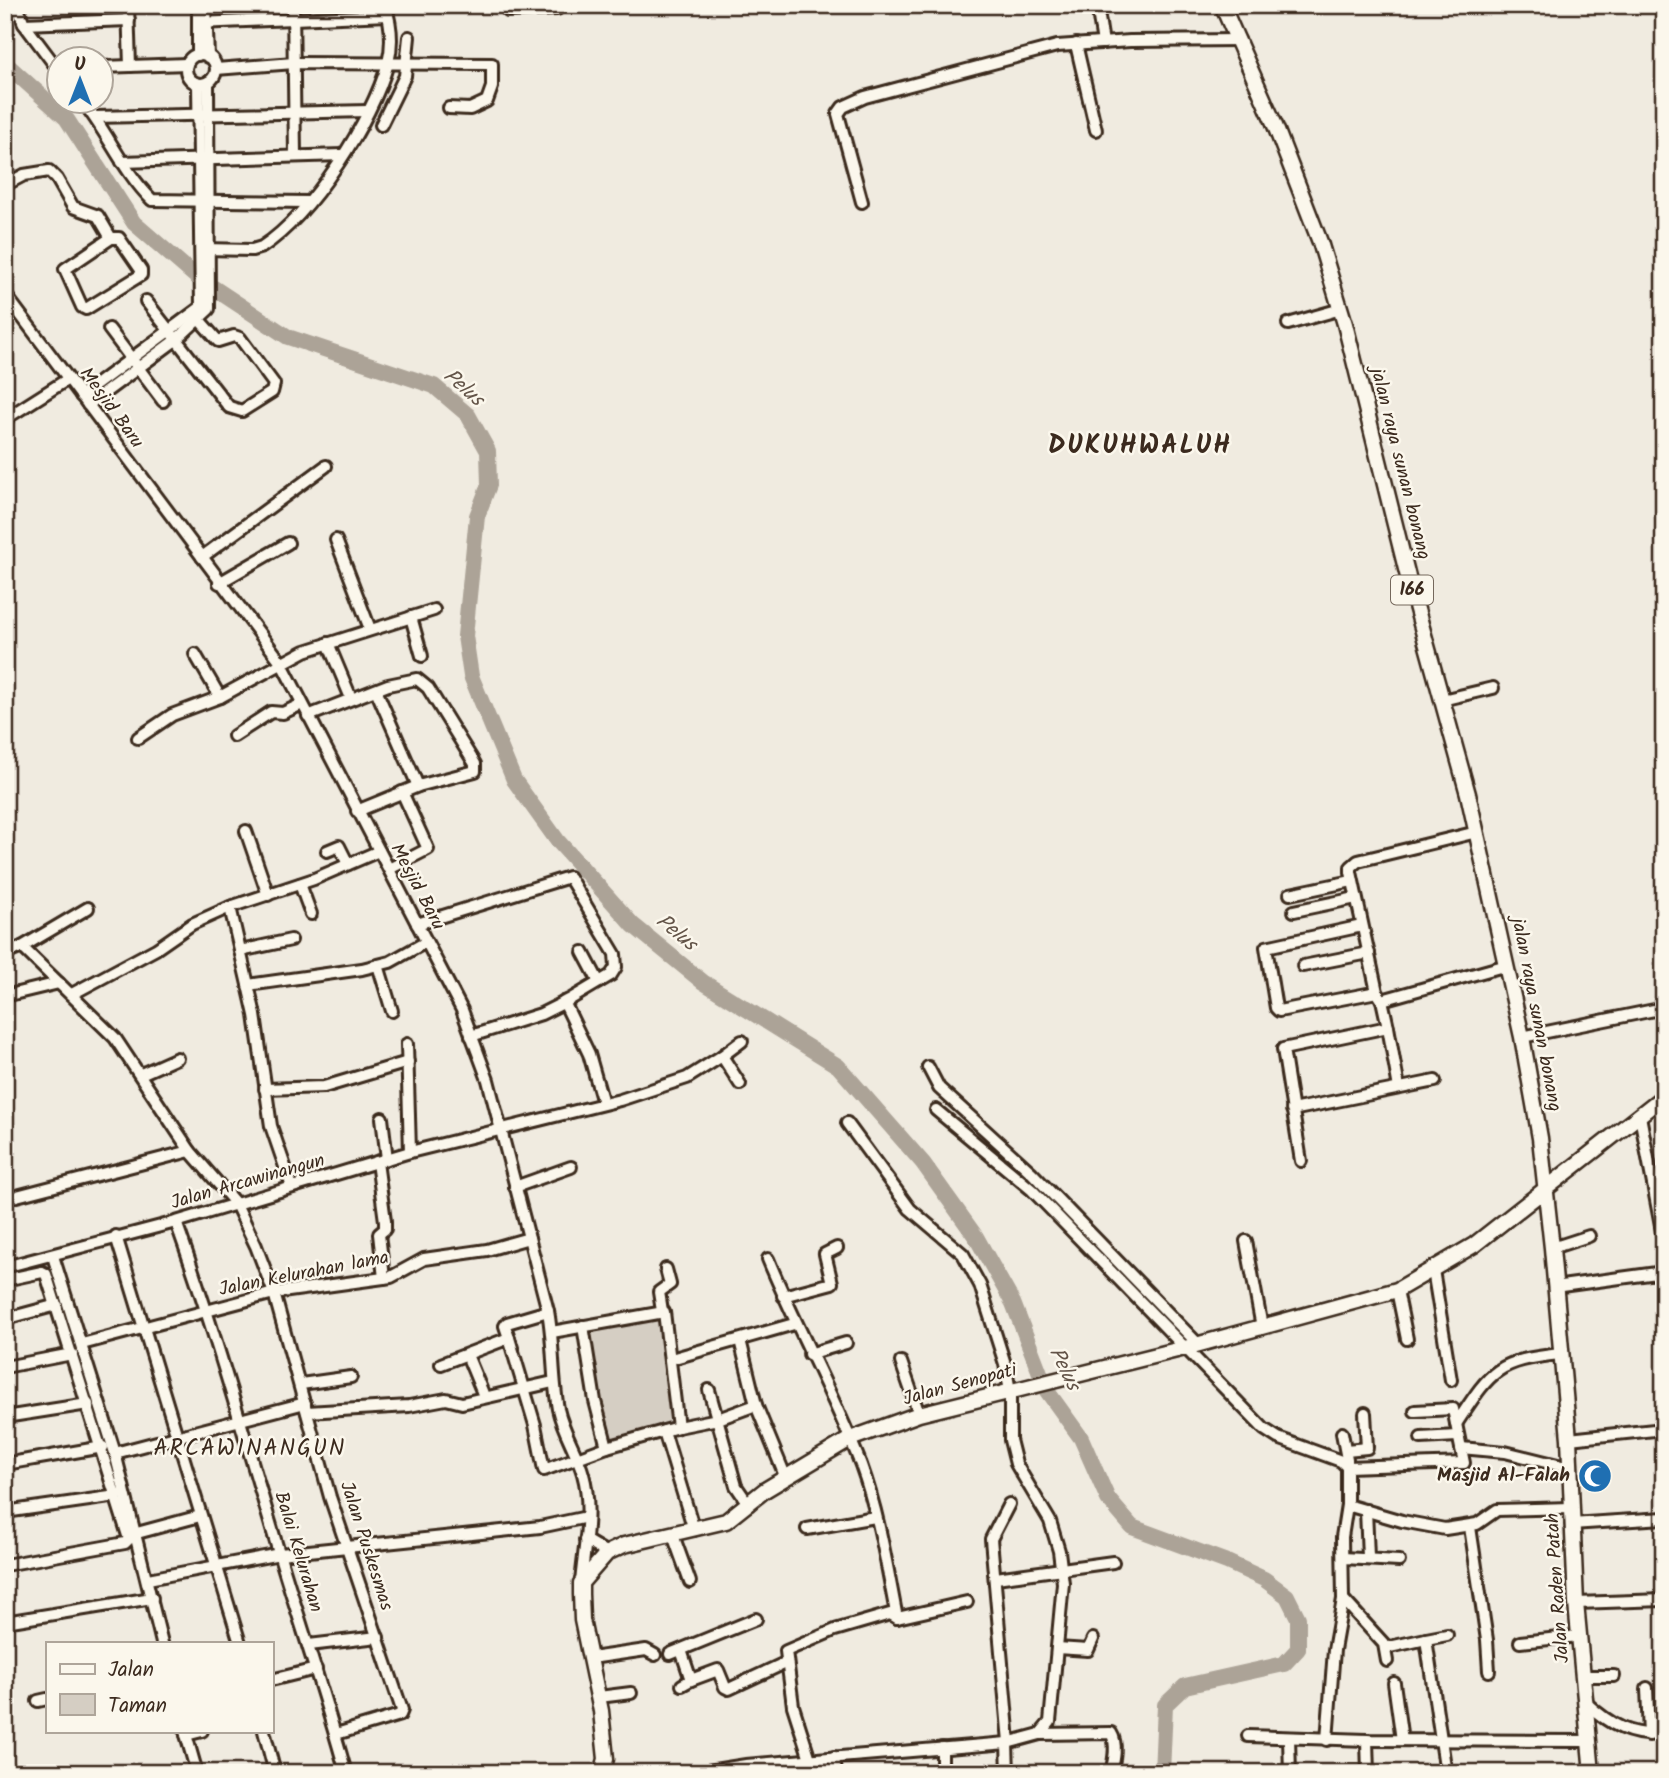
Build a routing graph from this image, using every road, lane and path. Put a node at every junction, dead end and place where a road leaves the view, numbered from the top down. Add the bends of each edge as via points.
1 (17, 5) edge
2 (128, 5) edge
3 (198, 5) edge
4 (206, 5) edge
5 (293, 5) edge
6 (505, 5) edge
7 (559, 5) edge
8 (1097, 5) edge
9 (1222, 5) edge
10 (387, 10) edge
11 (294, 18) junction
12 (129, 20) junction
13 (202, 23) junction
14 (24, 24) junction
15 (409, 37) dead end
16 (1239, 40) junction
17 (1103, 43) junction
18 (1076, 44) junction
19 (46, 53) edge
20 (203, 56) junction
21 (294, 63) junction
22 (187, 64) junction
23 (399, 64) junction
24 (116, 66) edge
25 (130, 66) junction
26 (216, 69) junction
27 (203, 83) junction
28 (449, 108) dead end
29 (295, 110) junction
30 (368, 111) junction
31 (203, 112) junction
32 (96, 117) joint
33 (381, 125) dead end
34 (1096, 130) dead end
35 (295, 155) junction
36 (342, 155) junction
37 (203, 158) junction
38 (122, 162) junction
39 (5, 185) edge
40 (308, 202) junction
41 (862, 202) dead end
42 (204, 203) junction
43 (111, 238) junction
44 (205, 252) junction
45 (5, 294) edge
46 (146, 301) dead end
47 (1341, 309) junction
48 (197, 317) junction
49 (1287, 324) dead end
50 (109, 329) dead end
51 (174, 335) junction
52 (135, 364) junction
53 (68, 379) junction
54 (84, 400) junction
55 (163, 401) dead end
56 (5, 419) edge
57 (326, 466) dead end
58 (336, 540) dead end
59 (288, 543) dead end
60 (202, 557) junction
61 (219, 583) junction
62 (434, 610) dead end
63 (411, 617) junction
64 (370, 629) junction
65 (328, 643) junction
66 (195, 654) dead end
67 (422, 656) dead end
68 (281, 662) junction
69 (1493, 688) dead end
70 (376, 690) junction
71 (220, 697) junction
72 (351, 698) junction
73 (1442, 700) junction
74 (302, 704) junction
75 (309, 716) junction
76 (234, 736) dead end
77 (138, 738) dead end
78 (418, 786) junction
79 (402, 792) junction
80 (357, 811) junction
81 (246, 831) dead end
82 (1477, 832) junction
83 (327, 851) dead end
84 (379, 851) junction
85 (348, 864) junction
86 (389, 869) junction
87 (1352, 881) junction
88 (300, 884) junction
89 (1290, 894) dead end
90 (268, 895) junction
91 (1356, 898) junction
92 (230, 907) junction
93 (88, 908) dead end
94 (1294, 911) dead end
95 (311, 914) dead end
96 (417, 924) junction
97 (1362, 926) junction
98 (291, 940) dead end
99 (426, 942) junction
100 (22, 947) junction
101 (240, 951) junction
102 (583, 952) dead end
103 (1368, 953) junction
104 (5, 954) edge
105 (378, 965) junction
106 (1507, 965) junction
107 (1303, 966) dead end
108 (599, 982) junction
109 (60, 983) junction
110 (248, 985) junction
111 (72, 994) junction
112 (5, 996) edge
113 (1380, 996) junction
114 (564, 1002) junction
115 (1664, 1008) edge
116 (392, 1011) dead end
117 (1388, 1027) junction
118 (471, 1036) junction
119 (1522, 1037) junction
120 (742, 1041) dead end
121 (407, 1044) dead end
122 (722, 1056) junction
123 (177, 1058) dead end
124 (408, 1062) junction
125 (928, 1067) dead end
126 (141, 1074) junction
127 (1435, 1081) dead end
128 (740, 1084) dead end
129 (1399, 1088) junction
130 (265, 1089) junction
131 (1664, 1096) edge
132 (603, 1103) junction
133 (936, 1110) dead end
134 (1292, 1111) junction
135 (1640, 1116) junction
136 (382, 1118) dead end
137 (847, 1123) dead end
138 (502, 1130) junction
139 (190, 1150) junction
140 (410, 1152) junction
141 (382, 1161) junction
142 (1301, 1161) dead end
143 (571, 1167) dead end
144 (292, 1187) junction
145 (515, 1187) junction
146 (1546, 1192) junction
147 (5, 1199) edge
148 (236, 1204) junction
149 (176, 1222) junction
150 (116, 1236) junction
151 (1589, 1236) dead end
152 (529, 1238) junction
153 (1246, 1241) dead end
154 (1664, 1242) edge
155 (837, 1248) dead end
156 (1552, 1248) junction
157 (53, 1256) junction
158 (768, 1259) dead end
159 (5, 1267) edge
160 (666, 1269) dead end
161 (1433, 1270) junction
162 (1664, 1272) edge
163 (384, 1278) junction
164 (5, 1280) edge
165 (1554, 1287) junction
166 (1397, 1290) junction
167 (274, 1293) junction
168 (783, 1296) junction
169 (57, 1305) junction
170 (208, 1310) junction
171 (548, 1311) junction
172 (662, 1311) junction
173 (5, 1319) edge
174 (794, 1324) junction
175 (583, 1326) junction
176 (1262, 1327) junction
177 (144, 1329) junction
178 (552, 1332) junction
179 (509, 1338) junction
180 (1407, 1339) dead end
181 (740, 1340) junction
182 (846, 1343) dead end
183 (82, 1344) junction
184 (1191, 1346) junction
185 (72, 1354) junction
186 (809, 1354) junction
187 (1560, 1354) junction
188 (467, 1355) junction
189 (671, 1359) junction
190 (901, 1362) dead end
191 (441, 1364) dead end
192 (5, 1367) edge
193 (351, 1377) dead end
194 (1451, 1380) dead end
195 (554, 1382) junction
196 (301, 1384) junction
197 (522, 1389) junction
198 (709, 1390) dead end
199 (1002, 1393) junction
200 (484, 1396) junction
201 (88, 1404) junction
202 (756, 1405) junction
203 (306, 1408) junction
204 (1415, 1411) dead end
205 (1365, 1413) dead end
206 (919, 1414) junction
207 (5, 1417) edge
208 (718, 1419) junction
209 (242, 1421) junction
210 (1456, 1424) junction
211 (678, 1427) junction
212 (1664, 1429) edge
213 (664, 1432) junction
214 (1342, 1433) dead end
215 (1457, 1436) junction
216 (178, 1438) junction
217 (1421, 1438) dead end
218 (1569, 1438) junction
219 (850, 1439) junction
220 (103, 1447) junction
221 (607, 1447) junction
222 (115, 1453) junction
223 (1462, 1453) junction
224 (576, 1458) junction
225 (1347, 1458) junction
226 (5, 1464) edge
227 (1570, 1468) junction
228 (786, 1478) junction
229 (117, 1496) junction
230 (1009, 1504) dead end
231 (749, 1505) junction
232 (1347, 1505) junction
233 (1571, 1508) junction
234 (1366, 1510) junction
235 (5, 1512) edge
236 (200, 1516) junction
237 (587, 1517) junction
238 (875, 1517) junction
239 (1664, 1518) edge
240 (1577, 1524) junction
241 (1469, 1527) junction
242 (694, 1530) junction
243 (807, 1530) dead end
244 (137, 1532) junction
245 (673, 1535) junction
246 (585, 1540) junction
247 (347, 1546) junction
248 (607, 1553) junction
249 (279, 1554) junction
250 (1343, 1558) junction
251 (1368, 1558) junction
252 (1399, 1560) dead end
253 (1113, 1562) dead end
254 (5, 1565) edge
255 (215, 1566) junction
256 (1062, 1571) junction
257 (996, 1578) junction
258 (148, 1579) junction
259 (690, 1582) dead end
260 (581, 1583) junction
261 (152, 1598) junction
262 (1343, 1598) junction
263 (1664, 1600) edge
264 (967, 1602) dead end
265 (1583, 1602) junction
266 (897, 1618) junction
267 (755, 1619) dead end
268 (5, 1622) edge
269 (1447, 1635) dead end
270 (1579, 1636) junction
271 (378, 1637) junction
272 (1093, 1639) dead end
273 (1426, 1639) junction
274 (162, 1642) edge
275 (240, 1642) edge
276 (1520, 1642) dead end
277 (309, 1645) junction
278 (1057, 1648) junction
279 (1385, 1648) junction
280 (655, 1654) dead end
281 (591, 1658) junction
282 (1387, 1661) dead end
283 (787, 1662) junction
284 (317, 1669) junction
285 (1489, 1671) dead end
286 (1589, 1676) junction
287 (1614, 1676) dead end
288 (273, 1680) edge
289 (1394, 1683) dead end
290 (1647, 1688) dead end
291 (631, 1693) dead end
292 (599, 1697) junction
293 (1586, 1703) junction
294 (1650, 1730) junction
295 (264, 1732) edge
296 (185, 1733) edge
297 (336, 1734) junction
298 (1040, 1734) junction
299 (1664, 1734) edge
300 (1248, 1736) dead end
301 (1289, 1738) junction
302 (1439, 1739) junction
303 (1327, 1740) junction
304 (1367, 1740) junction
305 (1402, 1740) junction
306 (1589, 1741) junction
307 (1004, 1743) junction
308 (949, 1748) junction
309 (834, 1757) junction
310 (810, 1759) junction
311 (197, 1773) edge
312 (275, 1773) edge
313 (346, 1773) edge
314 (603, 1773) edge
315 (695, 1773) edge
316 (836, 1773) edge
317 (942, 1773) edge
318 (1008, 1773) edge
319 (1111, 1773) edge
320 (1290, 1773) edge
321 (1368, 1773) edge
322 (1446, 1773) edge
323 (1592, 1773) edge

1 - 14 street
2 - 12 street
3 - 13 street
4 - 13 street
5 - 11 street
6 - 7 street via 509,11 557,9
8 - 17 street
9 - 16 main road, jalan raya sunan bonang / 166
10 - 11 street
10 - 23 street
11 - 13 street
11 - 21 street
12 - 14 street
12 - 25 street
13 - 20 street
14 - 19 street
15 - 23 street
16 - 17 street
16 - 47 main road, jalan raya sunan bonang / 166 via 1320,242
17 - 18 street
18 - 34 street
18 - 41 street via 865,97 843,107 838,117
20 - 22 street
20 - 26 street
21 - 23 street
21 - 26 street
21 - 29 street
22 - 25 street
22 - 27 street via 187,75
23 - 28 street via 492,64 487,101 470,108
23 - 30 street
23 - 33 street via 400,89
24 - 25 street
26 - 27 street
27 - 31 street
29 - 30 street
29 - 31 street
29 - 35 street
30 - 36 street
31 - 32 street
31 - 37 street
32 - 38 street
35 - 36 street
35 - 37 street
36 - 40 street
37 - 38 street
37 - 42 street
38 - 42 street via 152,200
39 - 43 street via 31,173 49,171 73,207 98,216
40 - 42 street
40 - 44 street via 262,247
42 - 44 street
43 - 43 street via 119,238 141,275 86,309 65,269
44 - 48 street via 207,314
45 - 53 street, Mesjid Baru
46 - 51 street
47 - 49 street
47 - 73 main road, jalan raya sunan bonang / 166
48 - 51 street
48 - 51 street via 218,341 240,338 274,384 272,392 242,411 229,407
50 - 52 street
51 - 52 street
52 - 54 street
52 - 55 street
53 - 54 street, Mesjid Baru
53 - 56 street
54 - 60 street, Mesjid Baru
57 - 60 street
58 - 64 street
59 - 61 street
60 - 61 street, Mesjid Baru
61 - 68 street, Mesjid Baru
62 - 63 street
63 - 64 street
63 - 67 street
64 - 65 street
65 - 68 street
65 - 72 street
66 - 71 street
68 - 71 street
68 - 74 street, Mesjid Baru
69 - 73 street
70 - 72 street
70 - 78 street
70 - 78 street via 411,679 421,681 475,764 475,771
71 - 77 street via 172,715
72 - 75 street
73 - 82 main road, jalan raya sunan bonang / 166
74 - 75 street, Mesjid Baru
74 - 76 street via 283,713 271,712
75 - 80 street, Mesjid Baru
78 - 79 street
79 - 80 street
79 - 86 street via 428,849
80 - 84 street, Mesjid Baru
81 - 90 street
82 - 87 street via 1362,859 1351,867
82 - 106 main road, jalan raya sunan bonang / 166
83 - 85 street via 339,846
84 - 85 street
84 - 86 street, Mesjid Baru
85 - 88 street
86 - 96 street, Mesjid Baru
87 - 89 street
87 - 91 street
88 - 90 street
88 - 95 street
90 - 92 street
91 - 94 street
91 - 97 street
92 - 101 street
92 - 111 street
93 - 100 street
96 - 99 street, Mesjid Baru
96 - 108 street via 569,877 615,954 615,970
97 - 103 street
97 - 113 street via 1266,947 1276,1008 1279,1012
98 - 101 street
99 - 105 street
99 - 118 street, Mesjid Baru
100 - 104 street
100 - 109 street, Jalan Puskesmas
101 - 110 street
102 - 108 street
103 - 107 street
103 - 113 street
105 - 110 street
105 - 116 street
106 - 113 street
106 - 119 main road, jalan raya sunan bonang / 166
108 - 114 street
109 - 111 street, Jalan Puskesmas
109 - 112 street
110 - 130 street
111 - 126 street, Jalan Puskesmas via 115,1038
113 - 117 street
114 - 118 street
114 - 132 street via 589,1054
115 - 119 street
117 - 129 street
117 - 134 street via 1284,1048
118 - 138 street, Mesjid Baru
119 - 146 main road, jalan raya sunan bonang / 166
120 - 122 street, Jalan Arcawinangun
121 - 124 street
122 - 128 street
122 - 132 street, Jalan Arcawinangun via 687,1078
123 - 126 street
124 - 130 street via 324,1087
124 - 140 street
125 - 184 street via 939,1088 1032,1173
126 - 139 street, Jalan Puskesmas
127 - 129 street
129 - 134 street
130 - 144 street via 271,1126
131 - 135 main road, Jalan Senopati
132 - 138 street, Jalan Arcawinangun
133 - 184 street via 1032,1190
134 - 142 street
135 - 146 main road, Jalan Senopati
135 - 154 street
136 - 141 street
137 - 199 street via 910,1209 969,1263 995,1331
138 - 140 street, Jalan Arcawinangun
138 - 145 street, Mesjid Baru
139 - 147 street
139 - 148 street, Jalan Puskesmas
140 - 141 street, Jalan Arcawinangun
141 - 144 street, Jalan Arcawinangun
141 - 163 street via 385,1229 379,1234
143 - 145 street
144 - 148 street, Jalan Arcawinangun
145 - 152 street, Mesjid Baru
146 - 156 main road, Jalan Raden Patah / 166
146 - 161 main road, Jalan Senopati
148 - 149 street, Jalan Arcawinangun
148 - 167 street, Jalan Puskesmas
149 - 150 street, Jalan Arcawinangun
149 - 170 street, Balai Kelurahan
150 - 157 street, Jalan Arcawinangun
150 - 177 street
151 - 156 street
152 - 163 street, Jalan Kelurahan lama via 487,1250 424,1259
152 - 171 street, Mesjid Baru
153 - 176 street
155 - 168 street via 825,1254 832,1283
156 - 165 main road, Jalan Raden Patah / 166
157 - 159 street, Jalan Arcawinangun
157 - 183 street
158 - 168 street
160 - 172 street via 670,1284 659,1291
161 - 166 main road, Jalan Senopati
161 - 194 street
162 - 165 street
163 - 167 street, Jalan Kelurahan lama
164 - 169 street via 44,1272
165 - 187 main road, Jalan Raden Patah / 166
166 - 176 main road, Jalan Senopati
166 - 180 street
167 - 170 street, Jalan Kelurahan lama
167 - 196 street, Jalan Puskesmas
168 - 174 street
169 - 173 street
169 - 185 street
170 - 177 street, Jalan Kelurahan lama
170 - 209 street, Balai Kelurahan
171 - 178 street, Mesjid Baru
171 - 179 street via 506,1324
172 - 175 street
172 - 189 street
174 - 181 street
174 - 186 street
175 - 178 street
175 - 221 street
176 - 184 main road, Jalan Senopati
177 - 183 street, Jalan Kelurahan lama
177 - 216 street
178 - 195 street, Mesjid Baru
179 - 188 street
179 - 197 street
181 - 189 street
181 - 202 street
182 - 186 street
183 - 222 street
184 - 199 main road, Jalan Senopati
184 - 225 street via 1271,1434 1341,1461
185 - 192 street
185 - 201 street
186 - 219 street
187 - 210 street via 1523,1358 1498,1369
187 - 218 main road, Jalan Raden Patah / 166
188 - 191 street
188 - 200 street
189 - 211 street
190 - 206 street
193 - 196 street
195 - 197 street
195 - 224 street, Mesjid Baru via 560,1416
196 - 203 street, Jalan Puskesmas
197 - 200 street
197 - 224 street via 543,1469
198 - 208 street
199 - 206 main road, Jalan Senopati
199 - 256 street via 1016,1464 1050,1521
200 - 203 street via 461,1404 446,1399 409,1406
201 - 207 street
201 - 220 street
202 - 208 street
202 - 228 street
203 - 209 street
203 - 247 street, Jalan Puskesmas
204 - 210 street via 1454,1409
205 - 225 street via 1367,1448
206 - 219 main road, Jalan Senopati
208 - 211 street
208 - 231 street via 736,1486
209 - 216 street
209 - 249 street, Balai Kelurahan
210 - 215 street
211 - 213 street
212 - 218 street
213 - 221 street
213 - 242 street
214 - 225 street
215 - 217 street
215 - 223 street
216 - 222 street
216 - 236 street
218 - 227 main road, Jalan Raden Patah / 166
219 - 228 main road, Jalan Senopati
219 - 238 street
220 - 226 street
220 - 229 street
221 - 224 street
222 - 244 street
223 - 225 street via 1464,1463
223 - 227 street via 1505,1452
224 - 237 street, Mesjid Baru via 586,1487
225 - 232 street
227 - 233 main road, Jalan Raden Patah / 166
228 - 231 main road, Jalan Senopati
229 - 235 street
229 - 254 street via 128,1535 125,1543
230 - 257 street via 992,1536
231 - 242 main road, Jalan Senopati via 726,1521
232 - 234 street
232 - 250 street
233 - 240 main road, Jalan Raden Patah / 166
233 - 241 street via 1497,1510
234 - 241 street via 1445,1530
234 - 251 street
236 - 244 street
236 - 255 street
237 - 246 street, Mesjid Baru
237 - 247 street via 540,1527
238 - 243 street
238 - 266 street
239 - 240 street
240 - 265 main road, Jalan Raden Patah / 166
241 - 285 street
242 - 245 main road, Jalan Senopati
244 - 258 street
245 - 248 main road, Jalan Senopati
245 - 259 street
246 - 248 street
246 - 260 street, Mesjid Baru
247 - 249 street
247 - 271 street, Jalan Puskesmas
248 - 260 main road
249 - 255 street
249 - 277 street, Balai Kelurahan
250 - 251 street
250 - 262 street
251 - 252 street
253 - 256 street
255 - 258 street
255 - 275 street
256 - 257 street
256 - 278 street
257 - 307 street
258 - 261 street
260 - 281 main road via 582,1620
261 - 268 street
261 - 274 street
262 - 279 street
262 - 303 street
263 - 265 street
264 - 266 street
265 - 270 main road, Jalan Raden Patah / 166
266 - 283 street via 890,1614 835,1630 787,1650
267 - 283 street via 676,1652 687,1683 718,1670 729,1689
269 - 273 street
270 - 276 street
270 - 286 main road, Jalan Raden Patah / 166
271 - 277 street
271 - 297 street, Jalan Puskesmas via 402,1714
272 - 278 street via 1088,1650
273 - 279 street
273 - 302 street
277 - 284 street, Balai Kelurahan
278 - 298 street via 1051,1722
279 - 282 street
280 - 281 street via 646,1650
281 - 292 main road
283 - 310 street via 793,1706
284 - 288 street
284 - 297 street, Balai Kelurahan
286 - 287 street
286 - 293 main road, Jalan Raden Patah / 166
289 - 305 street
290 - 294 street
291 - 292 street
292 - 314 main road via 606,1759
293 - 294 street via 1617,1727
293 - 306 main road, Jalan Raden Patah / 166
294 - 299 street
295 - 312 street
296 - 311 street
297 - 313 street, Balai Kelurahan
298 - 307 street
298 - 319 street via 1111,1733
300 - 301 street
301 - 303 street
301 - 320 street
302 - 305 street
302 - 306 street
302 - 322 street
303 - 304 street
304 - 305 street
304 - 321 street
306 - 323 main road, Jalan Raden Patah / 166
307 - 308 street
307 - 318 street
308 - 309 street
308 - 317 street
309 - 310 street
309 - 316 street
310 - 315 street

